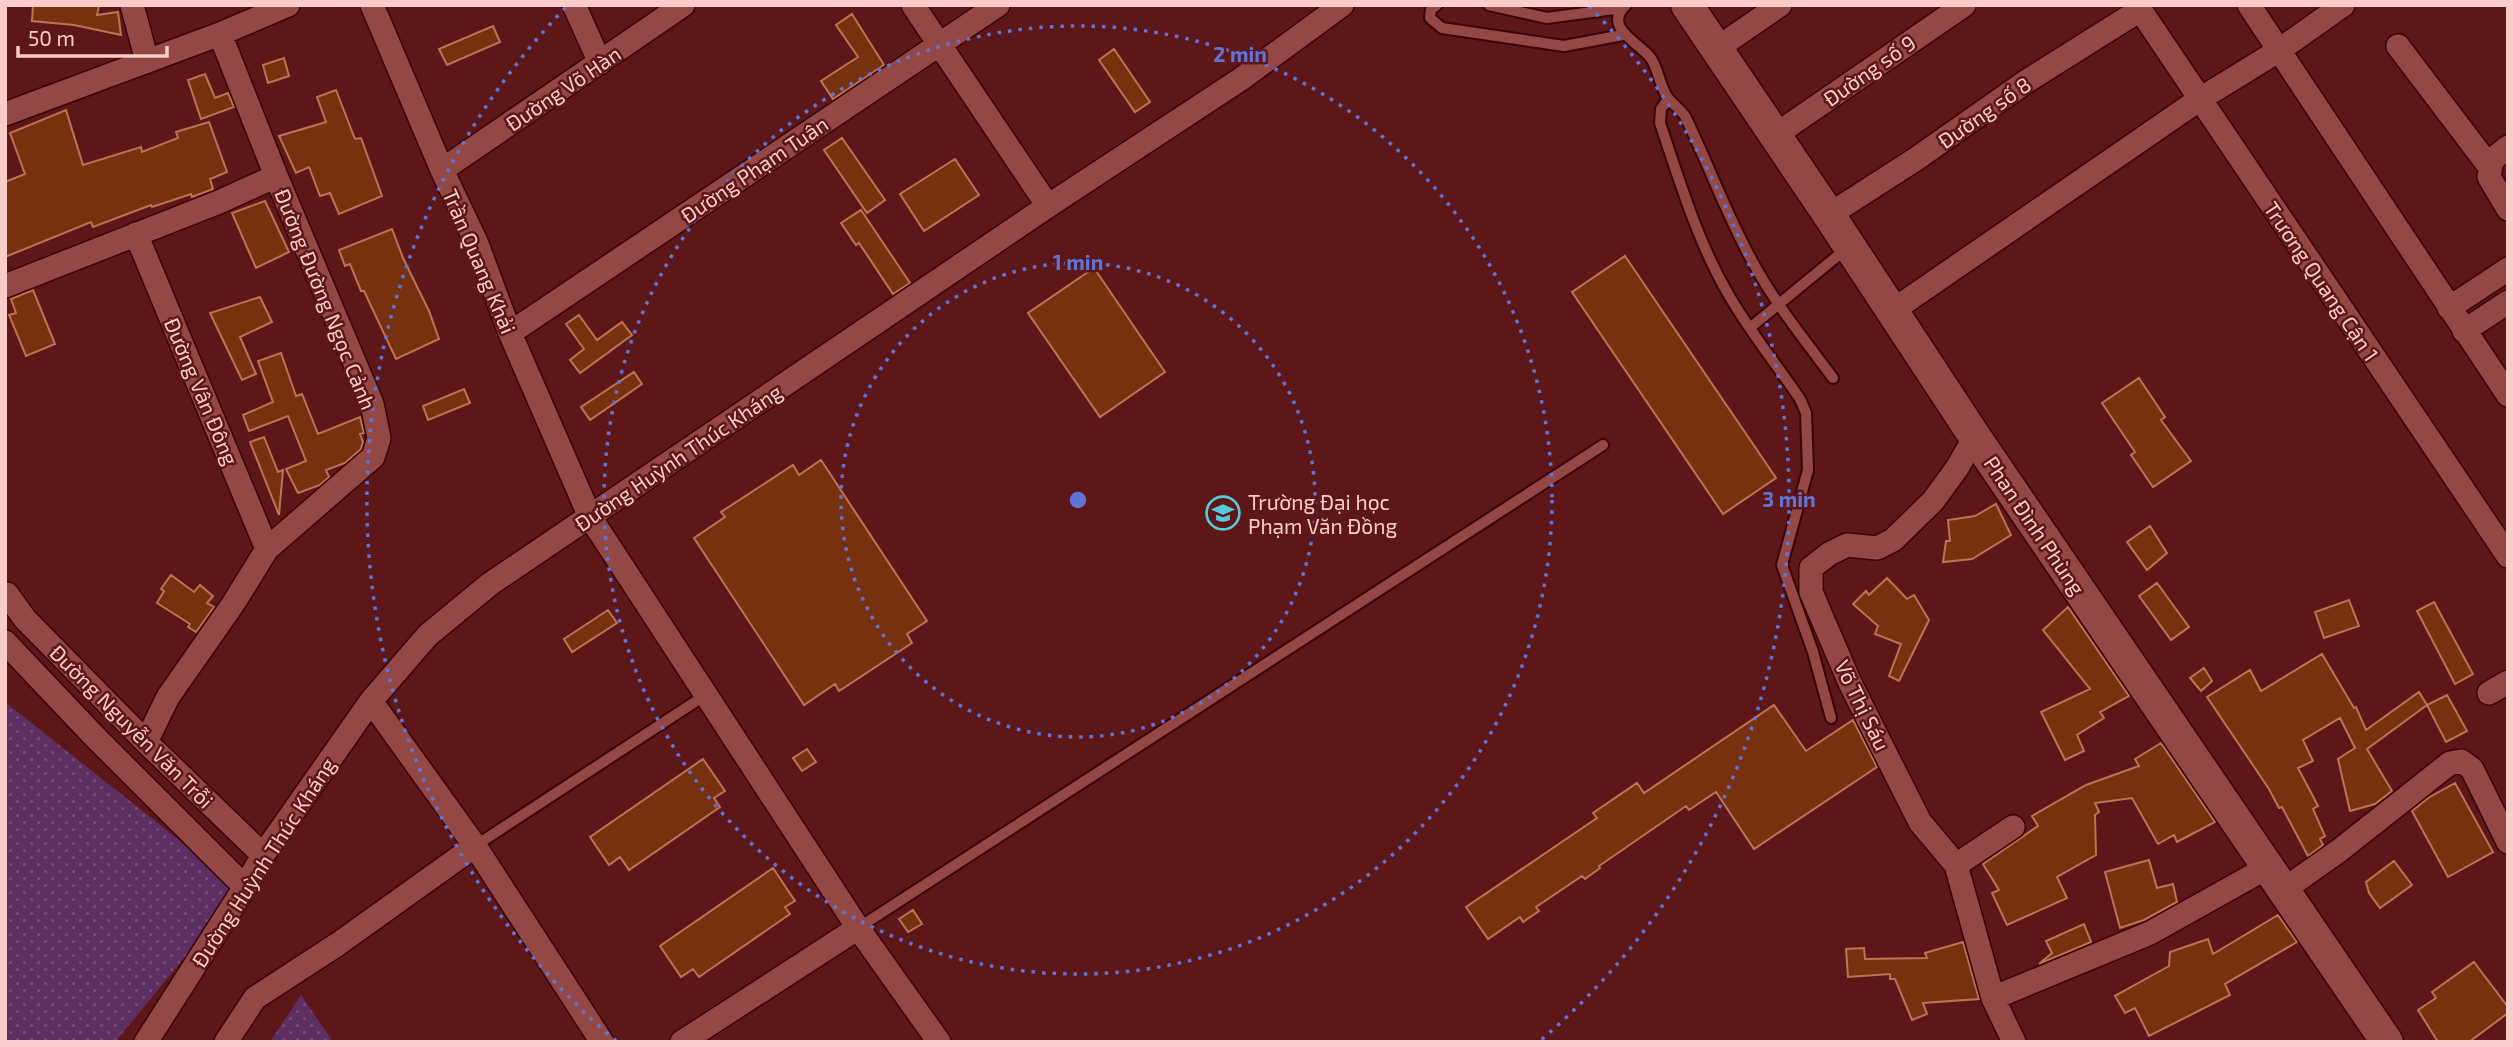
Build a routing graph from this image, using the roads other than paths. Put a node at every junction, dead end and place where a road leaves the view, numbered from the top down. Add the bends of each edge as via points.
1 (132, 5) edge
2 (288, 5) edge
3 (372, 5) edge
4 (574, 5) edge
5 (683, 5) edge
6 (913, 5) edge
7 (998, 5) edge
8 (1342, 5) edge
9 (1437, 5) edge
10 (1489, 5) edge
11 (1687, 5) edge
12 (1780, 5) edge
13 (1964, 5) edge
14 (2249, 5) edge
15 (2343, 5) edge
16 (1624, 7) edge
17 (2139, 8) edge
18 (220, 34) junction
19 (1623, 35) junction
20 (939, 45) junction
21 (2398, 46) dead end
22 (1716, 49) junction
23 (2278, 51) junction
24 (147, 61) junction
25 (600, 63) junction
26 (1668, 99) junction
27 (2200, 99) junction
28 (5, 114) edge
29 (1774, 136) junction
30 (2508, 147) edge
31 (2489, 166) junction
32 (442, 170) junction
33 (276, 176) junction
34 (1048, 206) junction
35 (2508, 209) edge
36 (1829, 215) junction
37 (136, 234) junction
38 (1850, 246) junction
39 (2508, 269) edge
40 (5, 286) edge
41 (2508, 302) edge
42 (1778, 305) junction
43 (2449, 309) junction
44 (1892, 310) junction
45 (1751, 327) junction
46 (2464, 331) junction
47 (510, 333) junction
48 (1833, 378) dead end
49 (2508, 395) edge
50 (1975, 437) junction
51 (1604, 445) dead end
52 (590, 517) junction
53 (267, 549) junction
54 (2508, 556) edge
55 (6, 592) edge
56 (5, 642) edge
57 (707, 694) junction
58 (371, 701) junction
59 (1831, 718) dead end
60 (146, 742) junction
61 (2013, 827) dead end
62 (2508, 842) edge
63 (475, 846) junction
64 (263, 855) junction
65 (1956, 865) junction
66 (2275, 879) junction
67 (245, 887) junction
68 (858, 928) junction
69 (1993, 998) junction
70 (146, 1042) edge
71 (226, 1042) edge
72 (602, 1042) edge
73 (682, 1042) edge
74 (939, 1042) edge
75 (2014, 1042) edge
76 (2387, 1042) edge

1 - 24 street
2 - 18 street
3 - 32 street, Trần Quang Khải
4 - 25 street
5 - 25 street, Đường Võ Hàn
6 - 20 street
7 - 20 street, Đường Phạm Tuân
8 - 34 street, Đường Huỳnh Thúc Kháng via 1241,79
9 - 19 lane via 1430,18 1442,28 1564,46
10 - 16 lane via 1547,18
11 - 22 street, Phan Đình Phùng
12 - 22 street
13 - 29 street, Đường số 9
14 - 23 street
15 - 23 street
16 - 19 lane via 1619,22
17 - 27 street, Trương Quang Cận 1
17 - 36 street, Đường số 8
18 - 24 street
18 - 33 street, Đường Đường Ngọc Cảnh
19 - 26 lane via 1651,58
20 - 34 street
20 - 47 street, Đường Phạm Tuân
21 - 31 street
22 - 29 street, Phan Đình Phùng
23 - 27 street
23 - 43 street
24 - 28 street
25 - 32 street, Đường Võ Hàn
26 - 42 lane via 1686,118 1738,234
26 - 45 lane via 1660,123 1689,207 1727,292
27 - 44 street
27 - 54 street, Trương Quang Cận 1
29 - 36 street, Phan Đình Phùng
30 - 31 street
31 - 35 street via 2489,177
32 - 47 street, Trần Quang Khải via 477,244
33 - 37 street
33 - 53 street, Đường Đường Ngọc Cảnh via 372,404 379,438 373,457
34 - 52 street, Đường Huỳnh Thúc Kháng
36 - 38 street, Phan Đình Phùng
37 - 40 street
37 - 53 street, Đường Vân Đông
38 - 42 lane
38 - 44 street, Phan Đình Phùng
39 - 43 street
41 - 46 street
42 - 45 lane
42 - 48 lane
43 - 46 street
44 - 50 street, Phan Đình Phùng
45 - 59 lane via 1806,412 1808,470 1782,565
46 - 49 street
47 - 52 street, Trần Quang Khải
50 - 65 street, Võ Thị Sáu via 1933,501 1893,540 1877,548 1847,545 1811,568 1811,592 1850,683 1920,822
50 - 66 street, Phan Đình Phùng
51 - 68 lane
52 - 57 street, Trần Quang Khải
52 - 58 street, Đường Huỳnh Thúc Kháng via 490,584 428,635
53 - 60 street, Đường Đường Ngọc Cảnh via 169,696
55 - 60 street, Đường Nguyễn Văn Trỗi via 25,619
56 - 67 street, Đường Nguyễn Văn Trỗi
57 - 63 lane
57 - 68 street, Trần Quang Khải
58 - 63 street
58 - 64 street, Đường Huỳnh Thúc Kháng
60 - 64 street, Đường Nguyễn Văn Trỗi
61 - 65 street
62 - 66 street via 2472,769 2461,761 2450,763 2340,850
63 - 71 street via 255,998
63 - 72 street
64 - 67 street, Đường Huỳnh Thúc Kháng
65 - 69 street, Võ Thị Sáu
66 - 69 street
66 - 76 street, Phan Đình Phùng
67 - 70 street, Đường Huỳnh Thúc Kháng
68 - 73 street
68 - 74 street, Trần Quang Khải
69 - 75 street, Võ Thị Sáu

